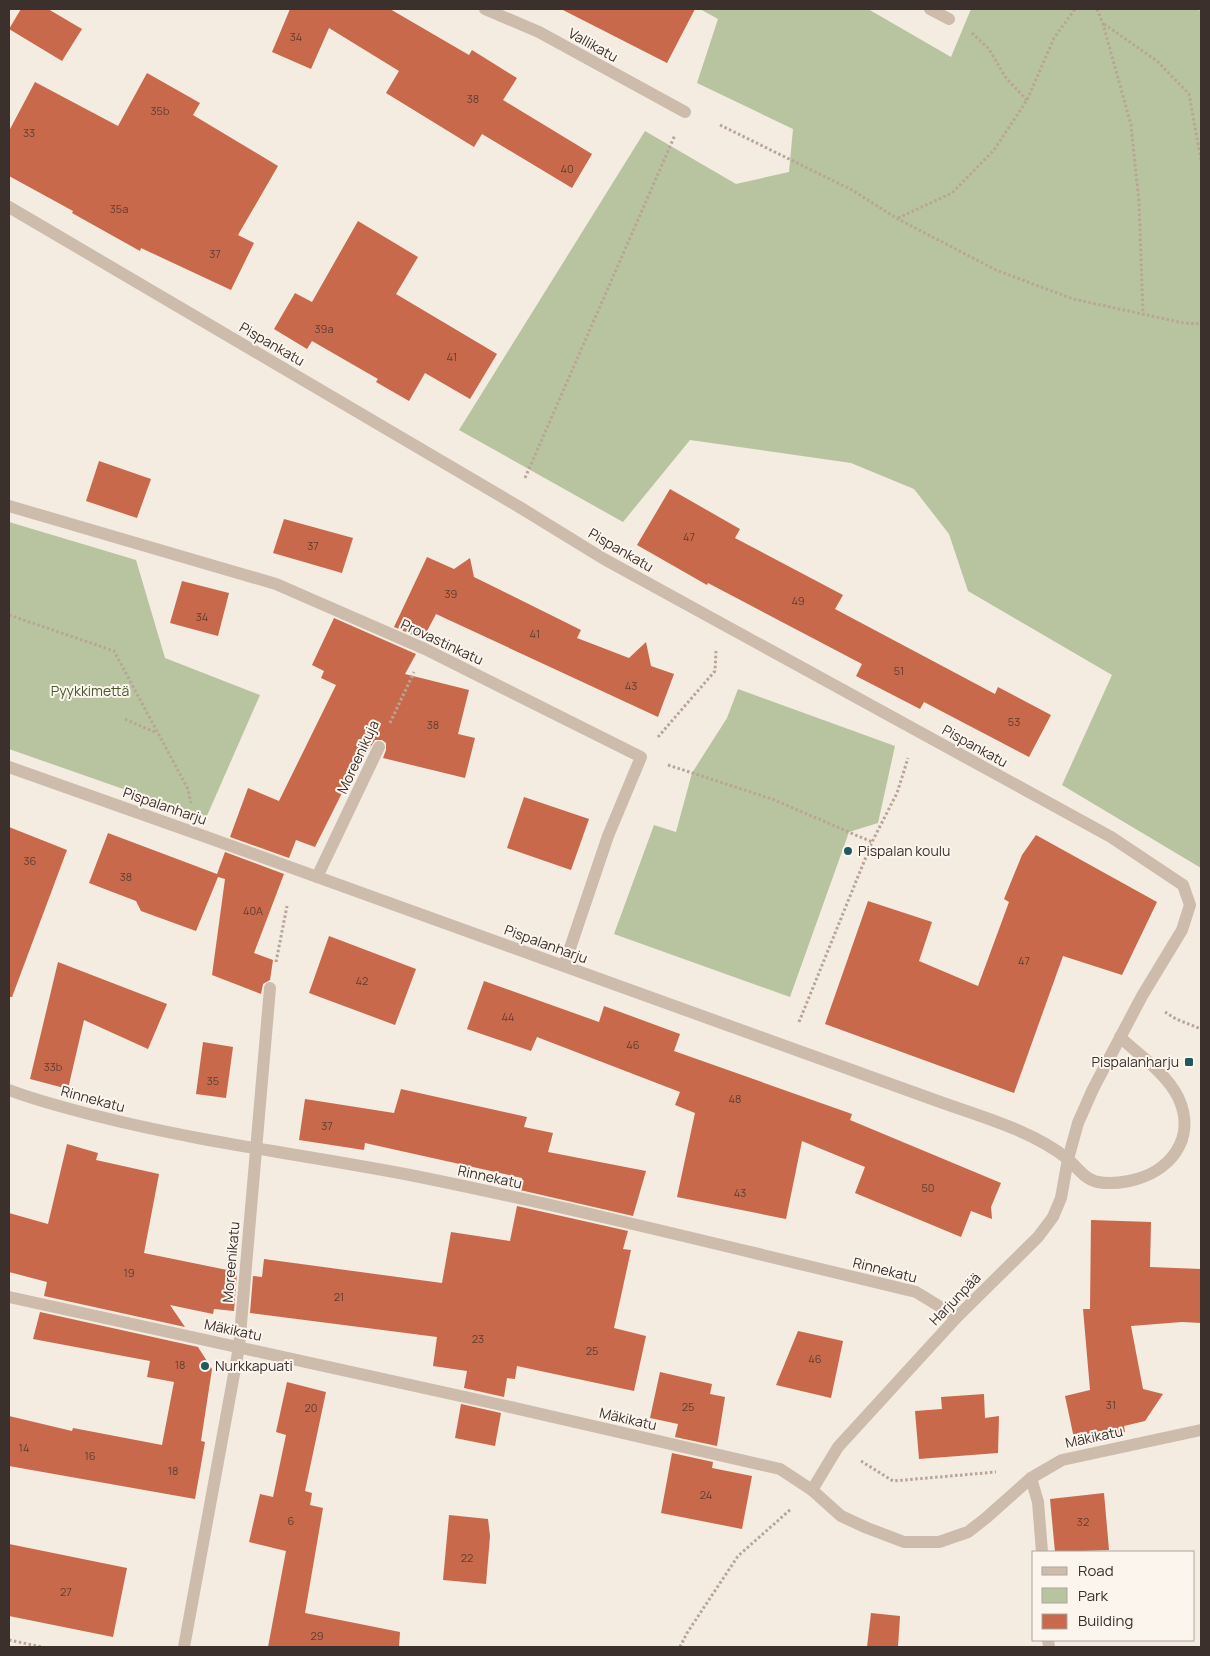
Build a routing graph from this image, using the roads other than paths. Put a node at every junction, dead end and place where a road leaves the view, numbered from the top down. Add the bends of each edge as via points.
1 (485, 9) edge
2 (930, 9) edge
3 (949, 19) road end
4 (685, 112) road end
5 (9, 206) edge
6 (9, 506) edge
7 (379, 747) road end
8 (9, 767) edge
9 (317, 877) junction
10 (1182, 930) joint
11 (564, 966) junction
12 (270, 988) road end
13 (1120, 1037) junction
14 (9, 1090) edge
15 (256, 1149) junction
16 (1068, 1160) junction
17 (9, 1297) edge
18 (957, 1317) junction
19 (239, 1347) junction
20 (1201, 1430) edge
21 (1031, 1478) junction
22 (812, 1490) junction
23 (1042, 1551) edge
24 (184, 1647) edge

1 - 4 street, Vallikatu via 539,32
2 - 3 street
5 - 10 street, Pispankatu via 604,558 1111,838 1183,885 1190,905
6 - 11 street, Provastinkatu via 276,584 425,649 641,757 608,836
7 - 9 street, Moreenikuja
8 - 9 street, Pispalanharju
9 - 11 street, Pispalanharju
10 - 13 street, Harjunpää
11 - 16 street, Pispalanharju via 1012,1129 1051,1146
12 - 15 street, Moreenikatu
13 - 16 street, Harjunpää via 1082,1115
13 - 16 street, Pispalanharju via 1165,1079 1178,1098 1183,1117 1183,1138 1163,1168 1119,1183 1097,1182
14 - 15 street, Rinnekatu via 131,1124
15 - 18 street, Rinnekatu via 414,1176 787,1261 916,1292
15 - 19 street, Moreenikatu
16 - 18 street, Harjunpää via 1053,1217 1038,1237
17 - 19 street, Mäkikatu
18 - 22 street, Harjunpää via 838,1448
19 - 22 street, Mäkikatu via 780,1469
19 - 24 street, Moreenikatu
20 - 21 street, Mäkikatu via 1062,1460
21 - 22 street, Mäkikatu via 968,1532 939,1542 904,1542 867,1528 841,1516
21 - 23 street via 1038,1502

